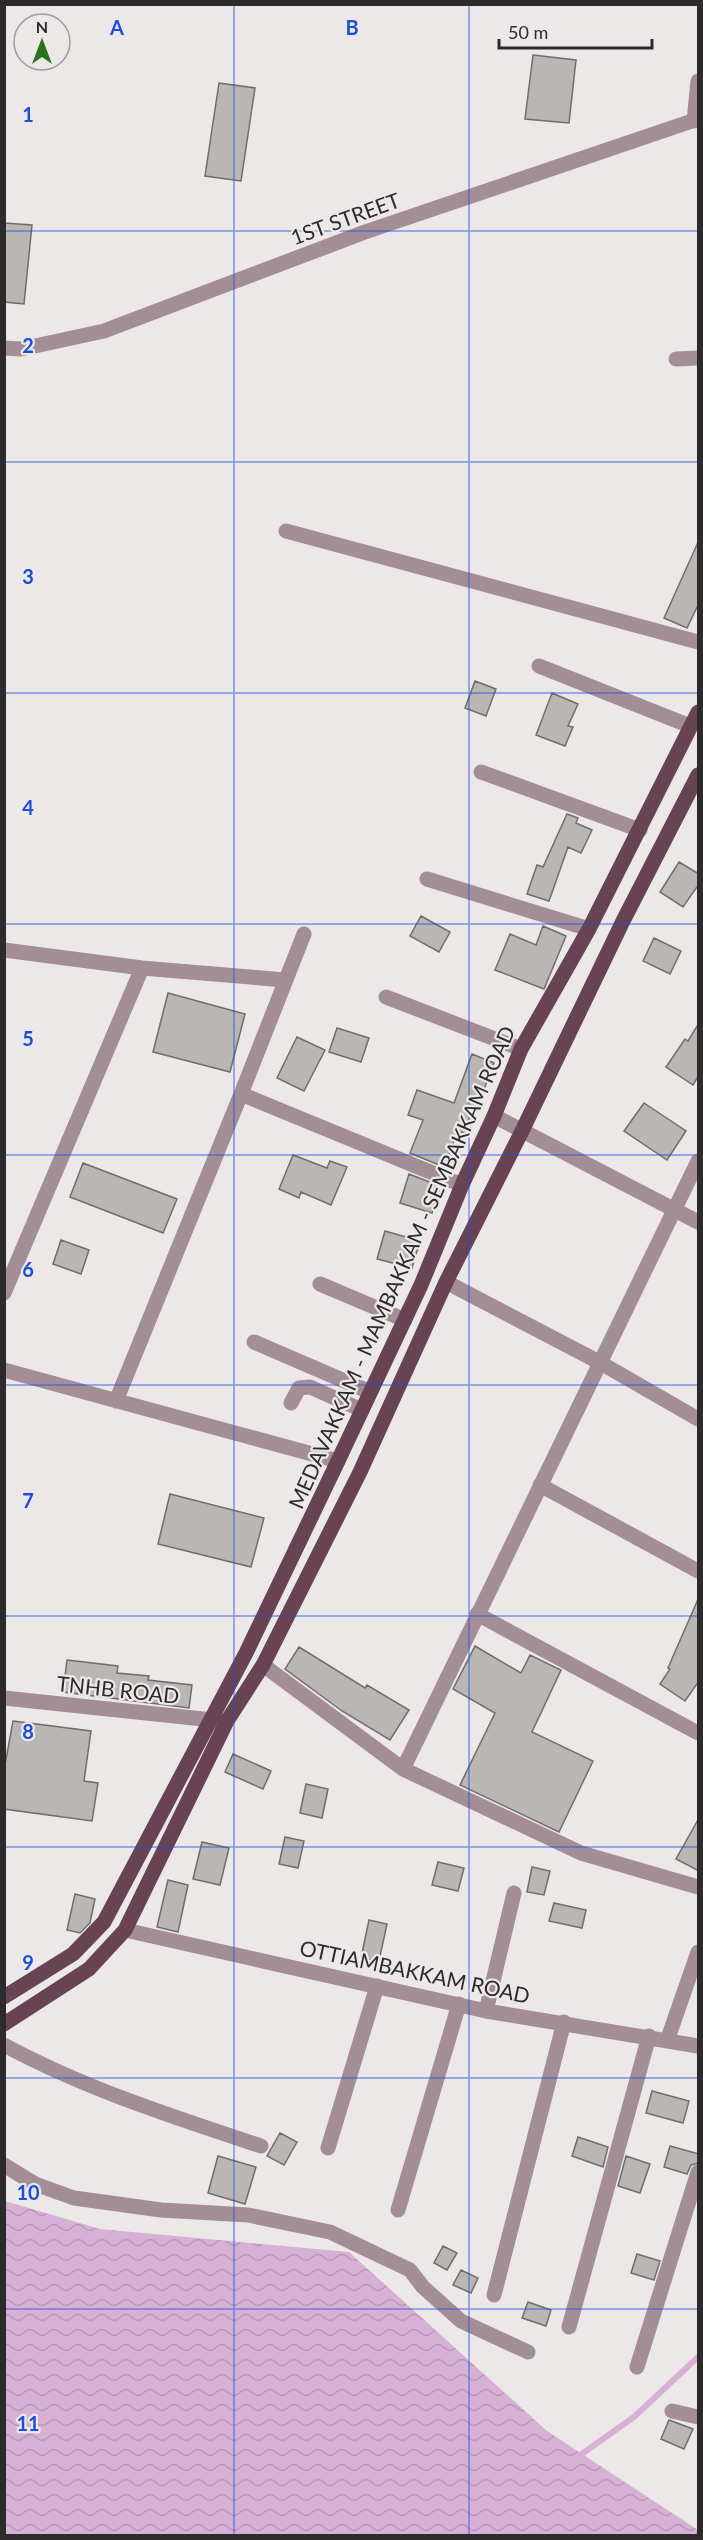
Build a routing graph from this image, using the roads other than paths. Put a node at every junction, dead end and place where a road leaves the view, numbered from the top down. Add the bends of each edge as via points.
1 (699, 81) edge
2 (696, 120) edge
3 (4, 348) edge
4 (699, 358) edge
5 (676, 359) dead end
6 (286, 531) dead end
7 (699, 642) edge
8 (539, 666) dead end
9 (699, 712) edge
10 (690, 726) junction
11 (482, 772) dead end
12 (699, 775) edge
13 (640, 830) junction
14 (427, 879) dead end
15 (589, 929) junction
16 (304, 934) dead end
17 (4, 950) edge
18 (142, 968) junction
19 (285, 980) junction
20 (386, 997) dead end
21 (521, 1049) junction
22 (241, 1094) junction
23 (494, 1116) junction
24 (522, 1131) junction
25 (699, 1161) edge
26 (462, 1185) junction
27 (674, 1209) junction
28 (699, 1222) edge
29 (446, 1282) junction
30 (320, 1284) dead end
31 (4, 1293) edge
32 (405, 1320) junction
33 (254, 1342) dead end
34 (599, 1362) junction
35 (4, 1370) edge
36 (370, 1392) junction
37 (116, 1401) junction
38 (291, 1403) dead end
39 (362, 1410) junction
40 (699, 1419) edge
41 (338, 1461) junction
42 (540, 1485) junction
43 (699, 1571) edge
44 (477, 1614) junction
45 (263, 1665) junction
46 (4, 1698) edge
47 (212, 1720) junction
48 (228, 1721) junction
49 (699, 1733) edge
50 (403, 1769) junction
51 (699, 1887) edge
52 (514, 1893) dead end
53 (125, 1930) junction
54 (699, 1952) edge
55 (377, 1986) junction
56 (4, 1996) edge
57 (459, 2004) junction
58 (486, 2011) junction
59 (564, 2022) junction
60 (4, 2024) edge
61 (649, 2036) junction
62 (666, 2041) junction
63 (4, 2045) edge
64 (699, 2046) edge
65 (261, 2146) dead end
66 (328, 2148) dead end
67 (4, 2165) edge
68 (699, 2172) edge
69 (398, 2210) dead end
70 (494, 2295) dead end
71 (569, 2327) dead end
72 (528, 2352) dead end
73 (637, 2367) dead end
74 (672, 2411) dead end
75 (699, 2417) edge

1 - 2 street
2 - 3 street, 1ST STREET via 365,232 104,331 21,349
4 - 5 street
6 - 7 street
8 - 10 street
9 - 10 main road, MEDAVAKKAM - MAMBAKKAM - SEMBAKKAM ROAD
10 - 13 main road, MEDAVAKKAM - MAMBAKKAM - SEMBAKKAM ROAD
11 - 13 street
12 - 24 main road, MEDAVAKKAM - MAMBAKKAM - SEMBAKKAM ROAD via 623,921
13 - 15 main road, MEDAVAKKAM - MAMBAKKAM - SEMBAKKAM ROAD
14 - 15 street
15 - 21 main road, MEDAVAKKAM - MAMBAKKAM - SEMBAKKAM ROAD
16 - 19 street
17 - 18 street
18 - 19 street
18 - 31 street
19 - 22 street
20 - 21 street
21 - 23 main road, MEDAVAKKAM - MAMBAKKAM - SEMBAKKAM ROAD
22 - 26 street
22 - 37 street
23 - 24 street
23 - 26 main road, MEDAVAKKAM - MAMBAKKAM - SEMBAKKAM ROAD
24 - 27 street
24 - 29 main road, MEDAVAKKAM - MAMBAKKAM - SEMBAKKAM ROAD
25 - 27 street
26 - 32 main road, MEDAVAKKAM - MAMBAKKAM - SEMBAKKAM ROAD
27 - 28 street
27 - 34 street
29 - 34 street
29 - 45 main road, MEDAVAKKAM - MAMBAKKAM - SEMBAKKAM ROAD via 360,1472
30 - 32 street
32 - 36 main road, MEDAVAKKAM - MAMBAKKAM - SEMBAKKAM ROAD
33 - 36 street
34 - 40 street
34 - 42 street
35 - 37 street
36 - 39 main road, MEDAVAKKAM - MAMBAKKAM - SEMBAKKAM ROAD
37 - 41 street
38 - 39 street via 299,1388 310,1387
39 - 41 main road, MEDAVAKKAM - MAMBAKKAM - SEMBAKKAM ROAD
41 - 47 main road, MEDAVAKKAM - MAMBAKKAM - SEMBAKKAM ROAD
42 - 43 street
42 - 44 street
44 - 49 street
44 - 50 street
45 - 48 main road, MEDAVAKKAM - MAMBAKKAM - SEMBAKKAM ROAD
45 - 50 street
46 - 47 street, TNHB ROAD
47 - 48 street, TNHB ROAD
47 - 56 main road, MEDAVAKKAM - MAMBAKKAM - SEMBAKKAM ROAD via 104,1922 73,1954
48 - 53 main road, MEDAVAKKAM - MAMBAKKAM - SEMBAKKAM ROAD
50 - 51 street via 581,1853
52 - 58 street
53 - 55 street, OTTIAMBAKKAM ROAD
53 - 60 main road, MEDAVAKKAM - MAMBAKKAM - SEMBAKKAM ROAD via 89,1969
54 - 62 street
55 - 57 street, OTTIAMBAKKAM ROAD
55 - 66 street
57 - 58 street, OTTIAMBAKKAM ROAD
57 - 69 street
58 - 59 street, OTTIAMBAKKAM ROAD
59 - 61 street, OTTIAMBAKKAM ROAD
59 - 70 street
61 - 62 street, OTTIAMBAKKAM ROAD
61 - 71 street
62 - 64 street, OTTIAMBAKKAM ROAD
63 - 65 street via 47,2068 137,2105
67 - 72 street via 35,2184 74,2198 161,2210 248,2215 330,2232 410,2270 461,2321
68 - 73 street
74 - 75 street

